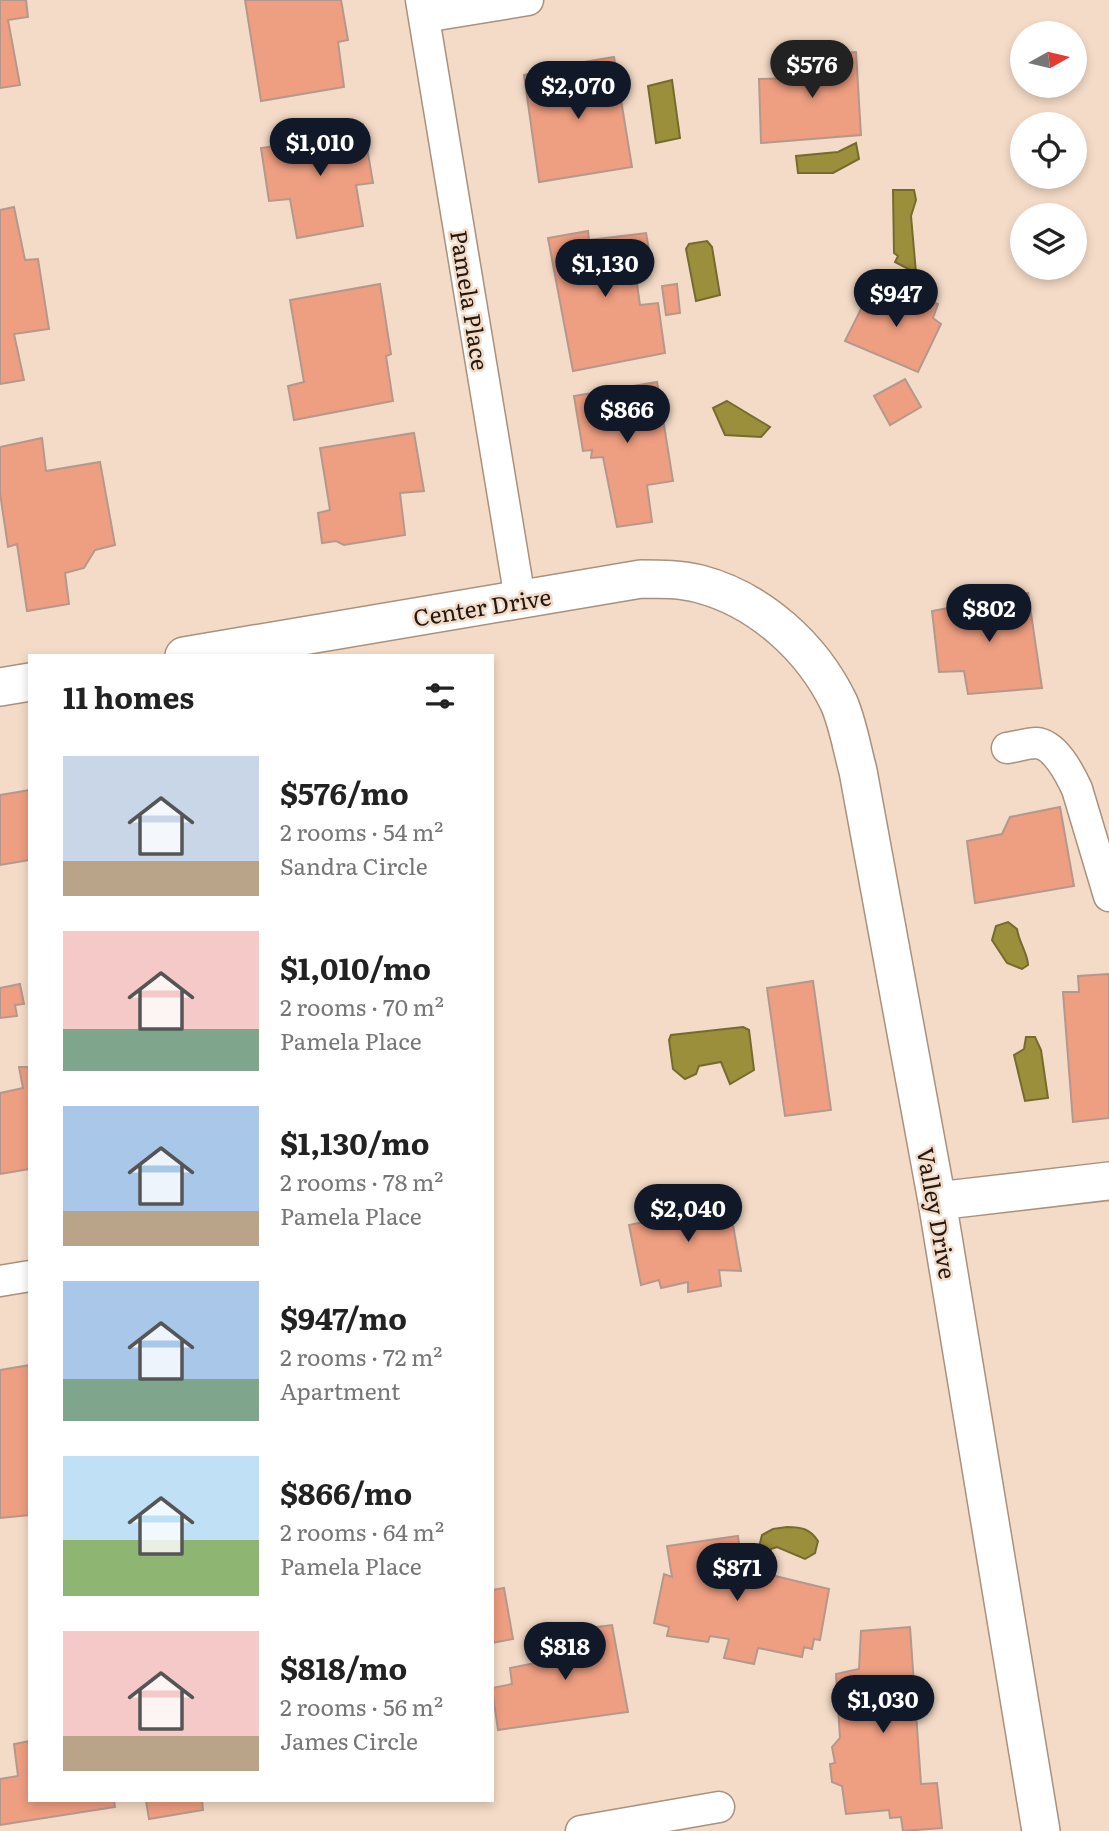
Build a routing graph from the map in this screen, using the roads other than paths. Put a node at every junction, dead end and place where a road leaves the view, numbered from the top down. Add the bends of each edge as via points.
1 (528, 0) edge
2 (422, 9) edge
3 (520, 599) junction
4 (772, 620) joint
5 (196, 654) edge
6 (28, 682) edge
7 (0, 687) edge
8 (1007, 748) dead end
9 (1109, 896) edge
10 (1109, 1181) edge
11 (937, 1200) junction
12 (28, 1276) edge
13 (0, 1281) edge
14 (719, 1807) dead end
15 (581, 1831) edge
16 (1041, 1831) edge

1 - 2 street
2 - 3 street, Pamela Place
3 - 4 street, Center Drive via 641,579 672,579 725,594
3 - 5 street, Center Drive
4 - 11 street, Valley Drive via 802,647 821,673 839,704 848,734
6 - 7 street
8 - 9 street via 1043,744 1070,775
10 - 11 street
11 - 16 street, Valley Drive
12 - 13 street
14 - 15 street

